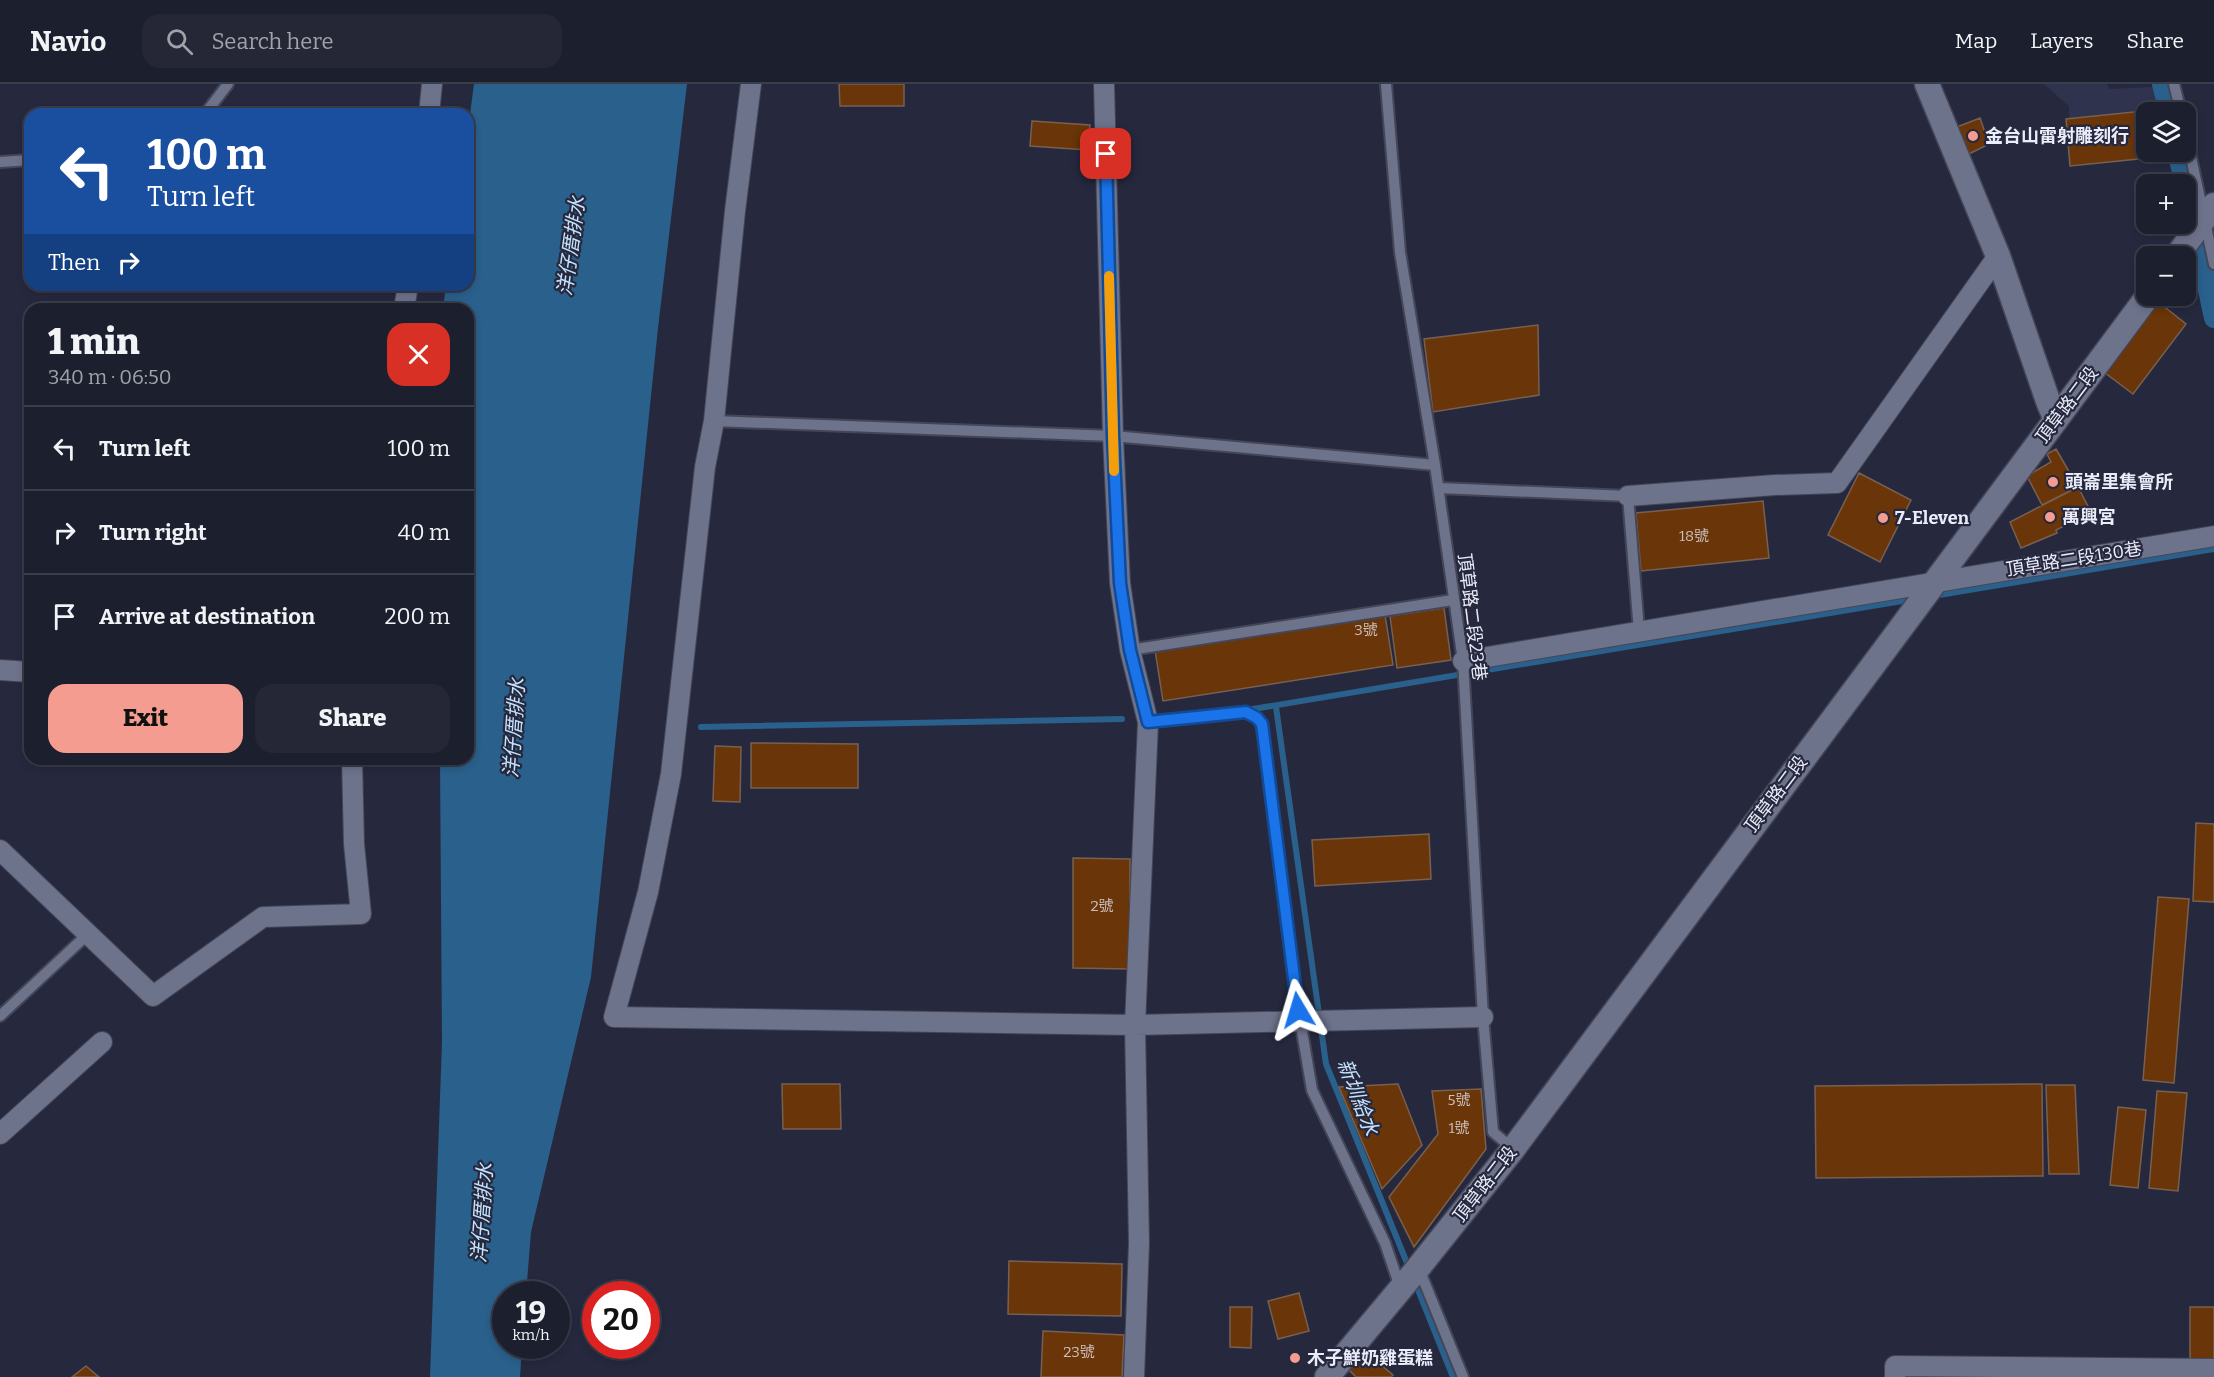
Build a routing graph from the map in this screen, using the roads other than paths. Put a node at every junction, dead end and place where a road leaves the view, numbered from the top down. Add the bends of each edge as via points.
1 (228, 84) edge
2 (432, 84) edge
3 (752, 84) edge
4 (1104, 84) edge
5 (1386, 84) edge
6 (1928, 84) edge
7 (2174, 84) edge
8 (2178, 102) edge
9 (210, 108) edge
10 (430, 108) edge
11 (24, 160) edge
12 (0, 162) edge
13 (2194, 162) edge
14 (2209, 212) edge
15 (2184, 246) edge
16 (1998, 256) junction
17 (2214, 264) edge
18 (2141, 306) edge
19 (2056, 420) junction
20 (714, 421) junction
21 (1113, 436) junction
22 (1435, 465) junction
23 (1439, 488) junction
24 (1628, 496) junction
25 (2214, 536) edge
26 (1934, 582) junction
27 (1453, 600) junction
28 (1639, 632) junction
29 (1130, 650) junction
30 (1463, 661) junction
31 (0, 670) edge
32 (24, 672) edge
33 (1148, 722) junction
34 (352, 765) edge
35 (2, 855) edge
36 (89, 933) junction
37 (0, 1016) edge
38 (1483, 1017) junction
39 (1300, 1023) junction
40 (1135, 1025) junction
41 (102, 1042) dead end
42 (0, 1134) edge
43 (1513, 1149) junction
44 (1418, 1268) junction
45 (1401, 1290) junction
46 (2214, 1369) edge
47 (1134, 1377) edge
48 (1327, 1377) edge
49 (1463, 1377) edge
50 (1895, 1377) edge

1 - 9 lane
2 - 10 street
3 - 20 street
4 - 21 street
5 - 22 lane, 頂草路二段23巷 via 1400,252
6 - 16 street
7 - 8 lane
11 - 12 lane
13 - 14 lane
14 - 15 street
14 - 17 lane
16 - 19 street
16 - 24 street via 1837,483
18 - 19 street, 頂草路二段
19 - 26 street, 頂草路二段
20 - 21 lane
20 - 40 street via 705,467 671,774 648,892 614,1017
21 - 22 lane
21 - 29 street via 1120,583
22 - 23 lane, 頂草路二段23巷
23 - 24 lane
23 - 27 lane, 頂草路二段23巷
24 - 28 lane
25 - 26 street, 頂草路二段130巷
26 - 28 street, 頂草路二段130巷
26 - 43 street, 頂草路二段
27 - 29 lane
27 - 30 lane, 頂草路二段23巷
28 - 30 street, 頂草路二段130巷
29 - 33 street
30 - 38 lane, 頂草路二段23巷
31 - 32 street
33 - 39 lane via 1246,712 1262,724
33 - 40 street
34 - 36 street via 354,844 362,914 263,917 153,996
35 - 36 street
36 - 37 lane
38 - 39 street
38 - 43 lane, 頂草路二段23巷 via 1493,1132
39 - 40 street
39 - 45 lane via 1312,1090 1385,1243
40 - 47 street via 1139,1243
41 - 42 street
43 - 44 street, 頂草路二段
44 - 45 street, 頂草路二段
44 - 49 lane
45 - 48 street, 頂草路二段
46 - 50 street via 1895,1366

